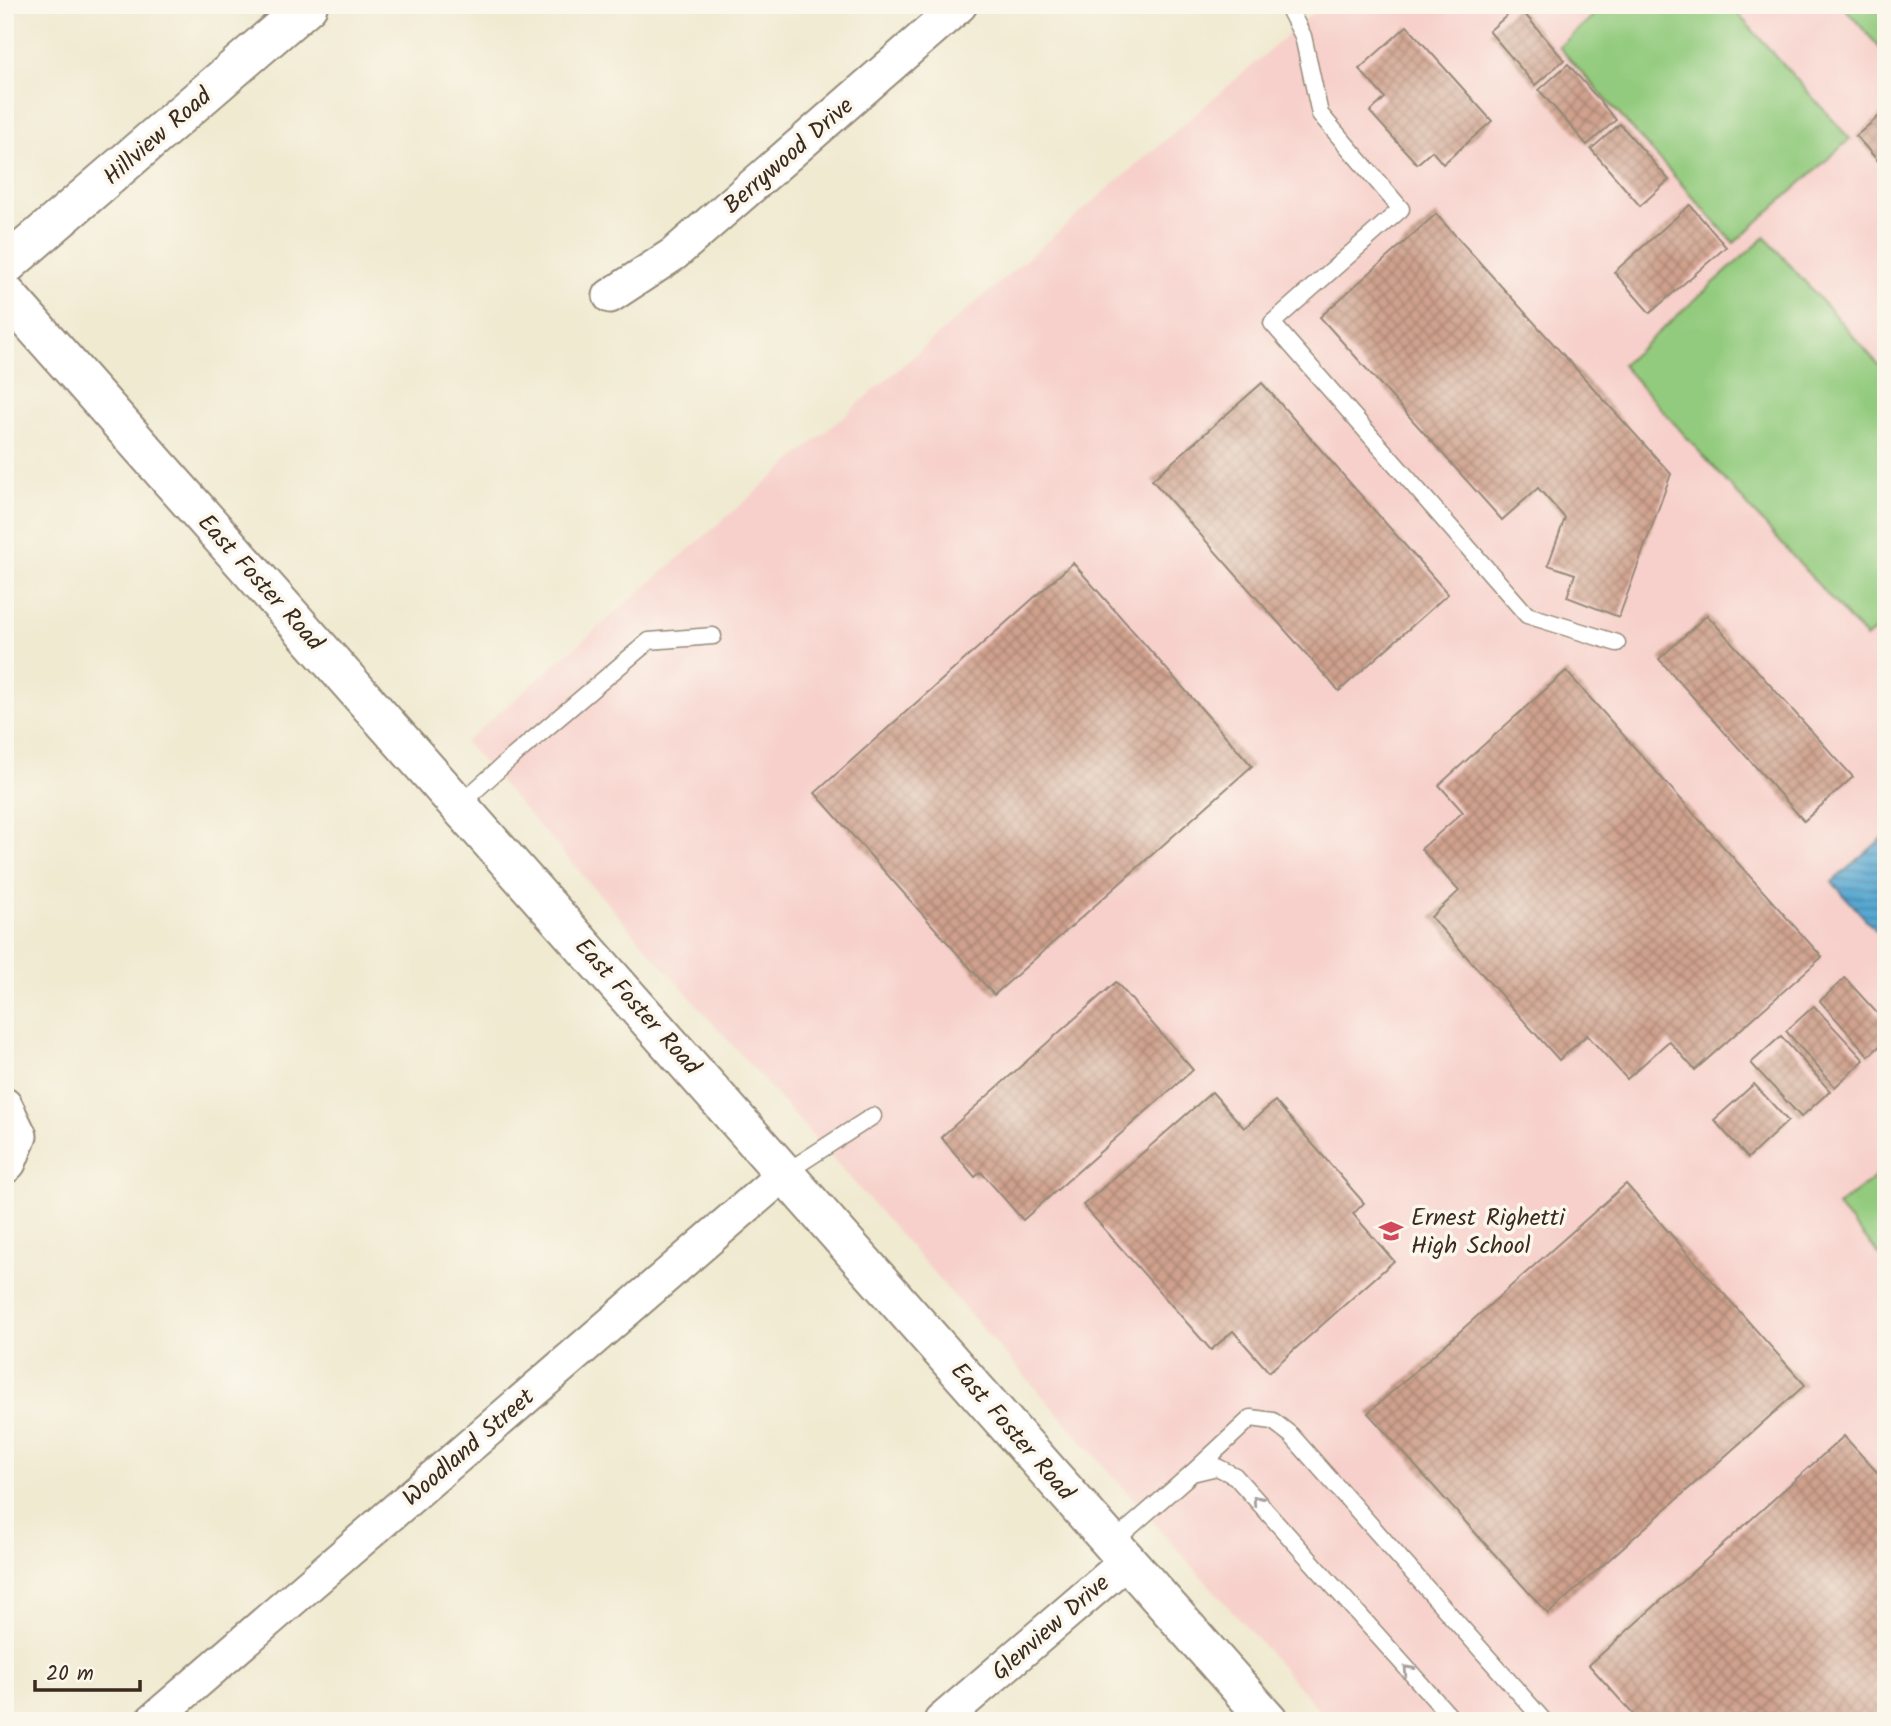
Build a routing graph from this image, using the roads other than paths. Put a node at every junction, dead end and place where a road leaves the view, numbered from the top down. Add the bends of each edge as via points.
1 (308, 5) edge
2 (960, 5) edge
3 (1287, 5) edge
4 (5, 266) edge
5 (5, 293) edge
6 (610, 296) dead end
7 (713, 636) dead end
8 (1617, 643) dead end
9 (459, 805) junction
10 (5, 1105) edge
11 (873, 1116) dead end
12 (5, 1167) edge
13 (785, 1172) junction
14 (1192, 1473) junction
15 (1120, 1552) junction
16 (152, 1721) edge
17 (941, 1721) edge
18 (1269, 1721) edge
19 (1454, 1721) edge
20 (1544, 1721) edge

1 - 4 street, Hillview Road
2 - 6 street, Berrywood Drive via 674,254
3 - 8 lane via 1303,36 1320,114 1401,209 1272,323 1527,615
5 - 9 street, East Foster Road
7 - 9 lane via 649,641
9 - 13 street, East Foster Road
10 - 12 street via 20,1136
11 - 13 lane
13 - 15 street, East Foster Road
13 - 16 street, Woodland Street
14 - 15 lane
19 -> 14 lane via 1235,1476 1217,1467
14 - 20 lane via 1251,1418 1273,1421 1291,1435
15 - 17 street, Glenview Drive
15 - 18 street, East Foster Road

